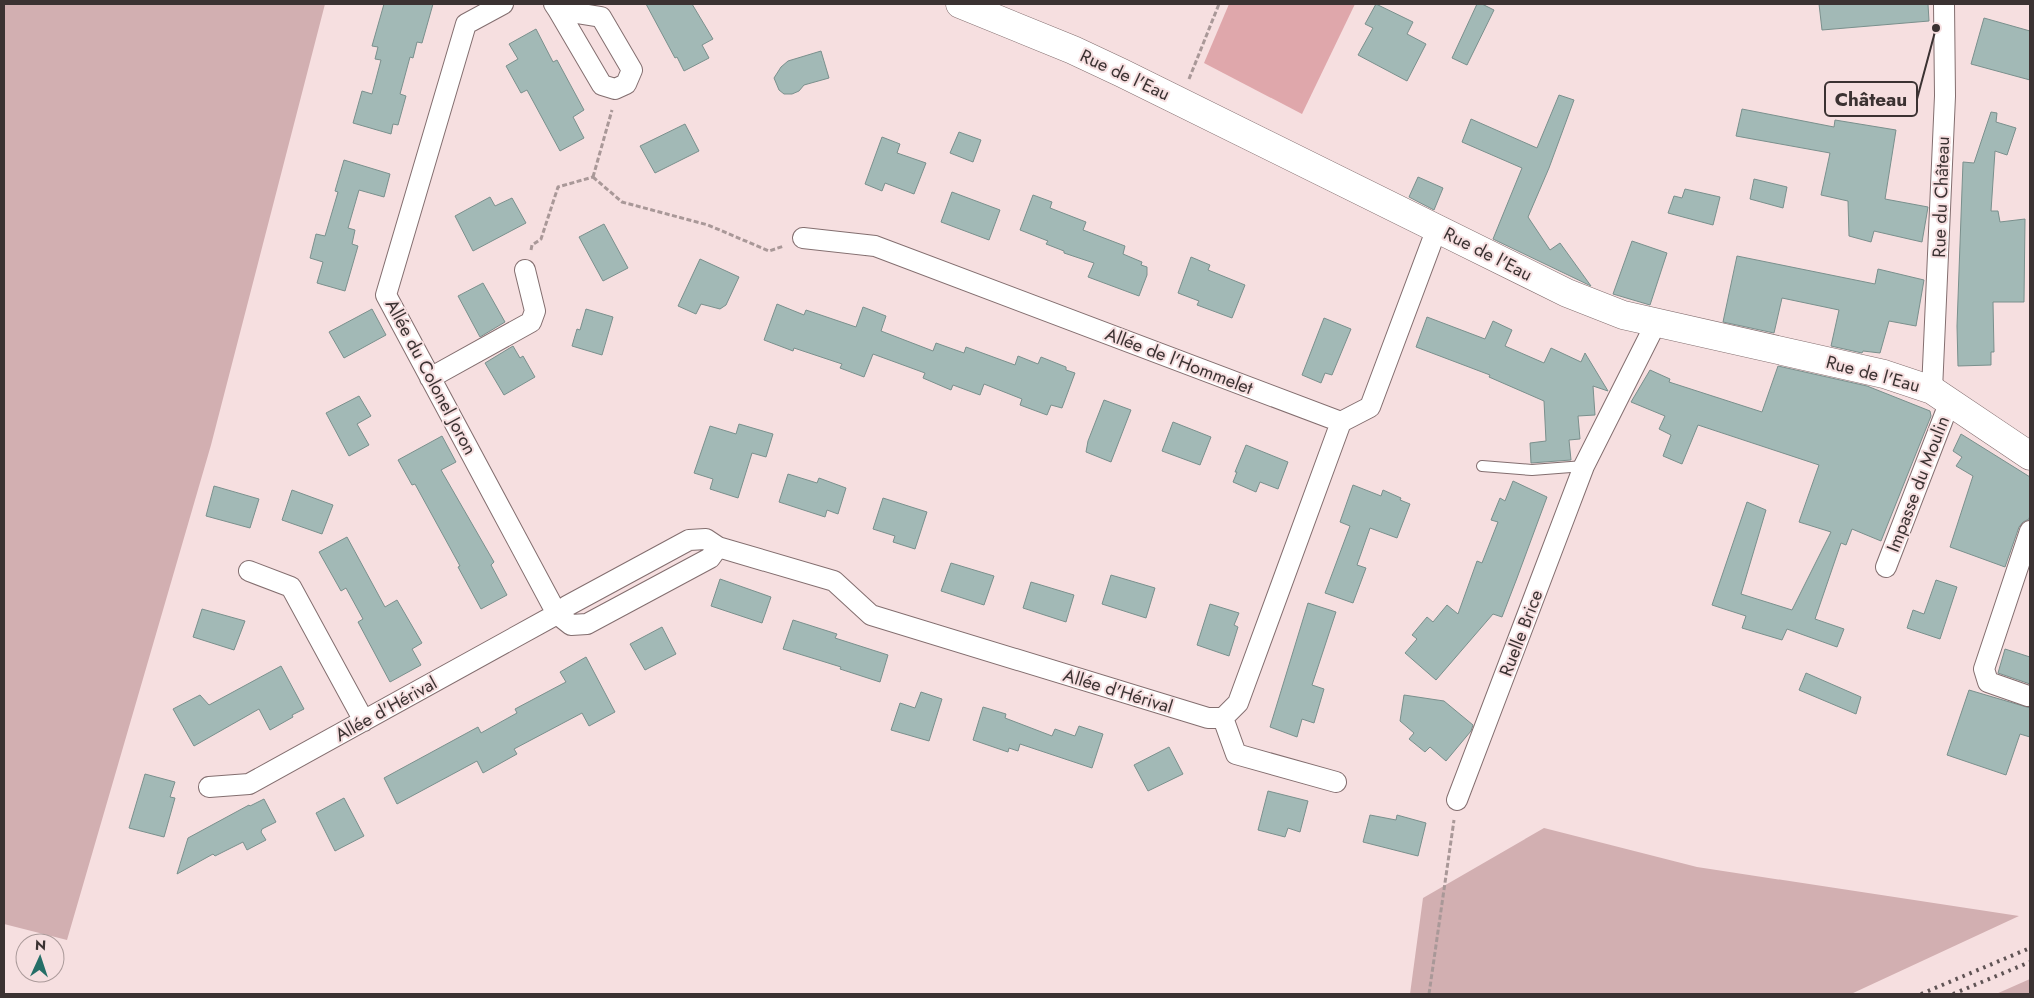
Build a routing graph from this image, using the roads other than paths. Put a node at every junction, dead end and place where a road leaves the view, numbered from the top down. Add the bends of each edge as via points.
1 (504, 4) edge
2 (960, 4) edge
3 (1944, 4) edge
4 (556, 7) edge
5 (1437, 228) junction
6 (803, 238) road end
7 (525, 270) road end
8 (1656, 323) junction
9 (430, 378) junction
10 (1941, 396) junction
11 (1341, 422) junction
12 (2030, 456) edge
13 (1482, 466) dead end
14 (1584, 466) junction
15 (2030, 531) edge
16 (1886, 567) dead end
17 (249, 571) dead end
18 (557, 614) junction
19 (2028, 696) dead end
20 (1223, 718) junction
21 (364, 721) junction
22 (1336, 782) dead end
23 (209, 786) dead end
24 (1457, 800) road end

1 - 9 street, Allée du Colonel Joron via 466,24 386,295
2 - 5 street, Rue de l'Eau via 1073,50
3 - 10 street, Rue du Château
4 - 4 street via 602,85 615,89 626,84 632,70 601,17
5 - 8 street, Rue de l'Eau via 1567,293
5 - 11 street via 1370,407
6 - 11 street, Allée de l'Hommelet via 875,246
7 - 9 street via 535,311 531,322
8 - 10 street, Rue de l'Eau via 1884,374
8 - 14 street, Ruelle Brice
9 - 18 street, Allée du Colonel Joron
10 - 12 street, Rue de l'Eau
10 - 16 street, Impasse du Moulin
11 - 20 street via 1238,703
13 - 14 lane via 1532,470
14 - 24 street, Ruelle Brice
15 - 19 street via 1984,669 1988,682
17 - 21 street via 291,587
18 - 20 street, Allée d'Hérival via 689,540 706,539 718,547 834,581 871,615 1208,718
18 - 21 street, Allée d'Hérival
20 - 22 street via 1236,754
21 - 23 street, Allée d'Hérival via 249,784

